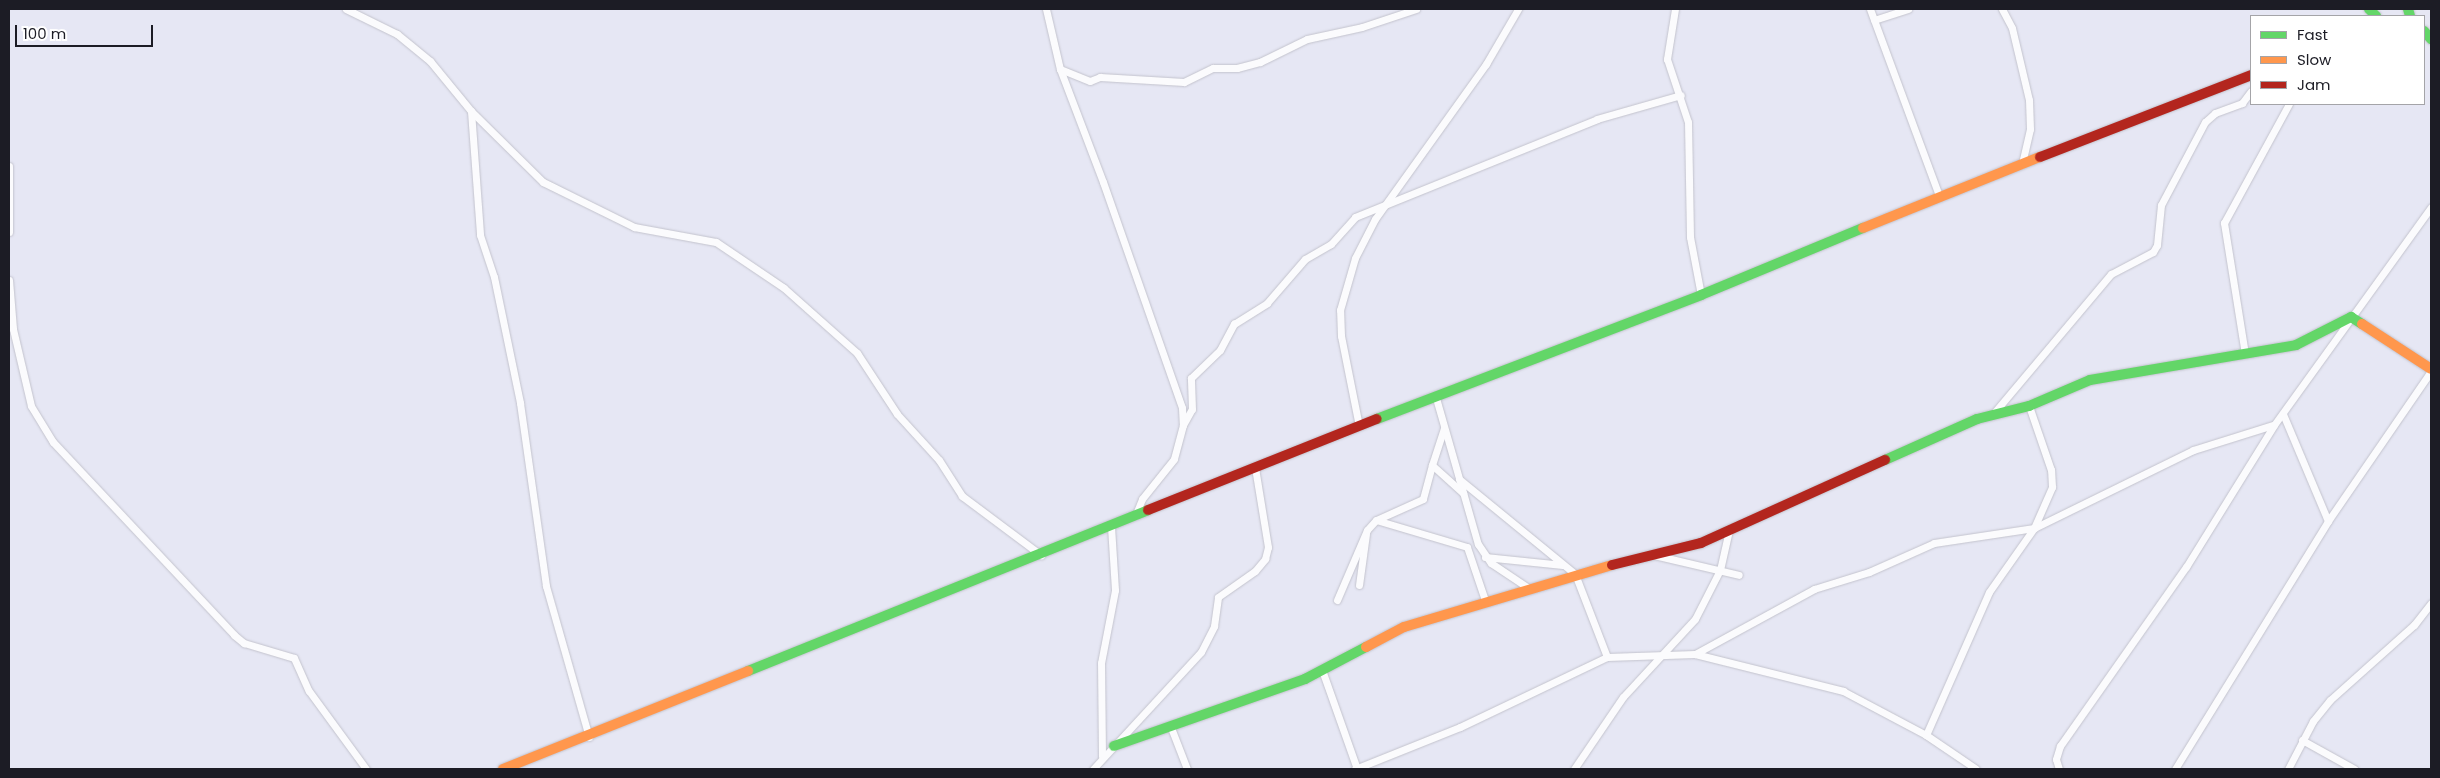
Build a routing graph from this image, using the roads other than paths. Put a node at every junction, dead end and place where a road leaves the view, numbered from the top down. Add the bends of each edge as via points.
1 (346, 9) edge
2 (1046, 9) edge
3 (1416, 9) edge
4 (1518, 9) edge
5 (1675, 9) edge
6 (1870, 9) edge
7 (1908, 9) edge
8 (2002, 9) edge
9 (1874, 20) junction
10 (1060, 69) junction
11 (2250, 74) edge
12 (2250, 92) edge
13 (1681, 95) junction
14 (2288, 105) edge
15 (471, 111) junction
16 (2022, 165) junction
17 (9, 166) edge
18 (1939, 196) junction
19 (2431, 207) edge
20 (1382, 208) junction
21 (9, 232) edge
22 (9, 280) edge
23 (1701, 295) junction
24 (2351, 318) junction
25 (2246, 354) junction
26 (2431, 370) edge
27 (1436, 398) junction
28 (2029, 406) junction
29 (2282, 414) junction
30 (1993, 415) junction
31 (1183, 424) junction
32 (2274, 425) junction
33 (1359, 426) junction
34 (1444, 428) junction
35 (1432, 465) junction
36 (1255, 468) junction
37 (1459, 479) junction
38 (1463, 493) junction
39 (1135, 516) junction
40 (1376, 520) junction
41 (2328, 520) junction
42 (1111, 527) junction
43 (2034, 528) junction
44 (1729, 530) junction
45 (1366, 532) junction
46 (1041, 554) junction
47 (1654, 555) junction
48 (1485, 556) junction
49 (1563, 565) junction
50 (1718, 573) junction
51 (1575, 574) junction
52 (1739, 575) dead end
53 (1359, 585) dead end
54 (1530, 589) junction
55 (1338, 600) dead end
56 (1486, 603) junction
57 (2431, 603) edge
58 (1695, 654) junction
59 (1659, 656) junction
60 (1607, 657) junction
61 (1322, 670) junction
62 (1170, 725) junction
63 (1926, 735) junction
64 (589, 737) junction
65 (2302, 740) junction
66 (1114, 746) junction
67 (1102, 756) junction
68 (1365, 768) edge
69 (366, 769) edge
70 (504, 769) edge
71 (1093, 769) edge
72 (1187, 769) edge
73 (1356, 769) edge
74 (1373, 769) edge
75 (1574, 769) edge
76 (1976, 769) edge
77 (2059, 769) edge
78 (2174, 769) edge
79 (2288, 769) edge
80 (2354, 769) edge

1 - 15 street via 397,34 430,61
2 - 10 street
3 - 10 street via 1362,27 1307,38 1260,62 1237,68 1213,68 1184,82 1100,77 1090,81
4 - 20 street via 1486,64
5 - 13 street via 1667,59 1670,76
6 - 9 street
7 - 9 street
8 - 16 street via 2012,28 2029,100 2030,129
9 - 18 street
10 - 31 street via 1172,373
11 - 16 main road
12 - 30 street via 2242,103 2215,113 2204,122 2161,204 2157,245 2153,252 2111,274
13 - 20 street via 1598,119 1407,194
13 - 23 street via 1688,122 1690,237
14 - 25 street via 2224,223
15 - 46 street via 532,173 556,189 634,227 716,242 784,288 857,352 897,414 939,460 962,496
15 - 64 street via 480,235 494,277 520,403 546,586
16 - 18 main road
17 - 21 street
18 - 23 main road
19 - 24 street
20 - 31 street via 1354,216 1330,244 1305,259 1268,303 1234,324 1220,350 1191,378 1192,409
20 - 33 street via 1355,258 1340,310 1344,363
22 - 69 street via 13,329 31,406 53,442 234,635 244,643 294,658 309,691
23 - 27 main road
24 - 25 main road via 2301,343
24 - 26 main road
24 - 29 street
25 - 28 main road via 2090,380
26 - 41 street
27 - 33 main road
27 - 34 street
28 - 30 main road
28 - 43 street via 2051,470 2052,487
29 - 32 street
29 - 41 street
30 - 44 main road
31 - 39 street via 1174,459 1142,499
32 - 43 street via 2192,450
32 - 77 street via 2186,567 2060,746 2056,759
33 - 36 main road
34 - 35 street
34 - 37 street
35 - 38 street
35 - 40 street via 1423,499
36 - 39 main road
36 - 66 street via 1268,548 1264,559 1256,571 1218,596 1208,642
37 - 38 street
37 - 49 street
38 - 48 street
39 - 42 main road
40 - 45 street
40 - 56 street via 1467,547
41 - 78 street
42 - 46 main road
42 - 67 street via 1115,590 1102,663
43 - 58 street via 1927,546 1869,572 1814,589
43 - 63 street via 1989,592
44 - 47 main road via 1701,543
44 - 50 street
45 - 53 street
45 - 55 street
46 - 64 main road
47 - 50 street
47 - 51 main road
48 - 49 street
48 - 54 street
49 - 51 street
50 - 52 street
50 - 59 street via 1695,619
51 - 54 main road
51 - 60 street
54 - 56 main road
56 - 61 main road via 1394,630
57 - 65 street via 2414,625 2330,700
58 - 59 street
58 - 63 street via 1843,691
59 - 60 street
59 - 75 street via 1623,698
60 - 68 street
61 - 62 main road via 1273,691
61 - 73 street
62 - 66 main road
62 - 72 street
63 - 76 street
64 - 70 main road
65 - 79 street
65 - 80 street
66 - 67 street
67 - 71 street
68 - 73 street
68 - 74 street

